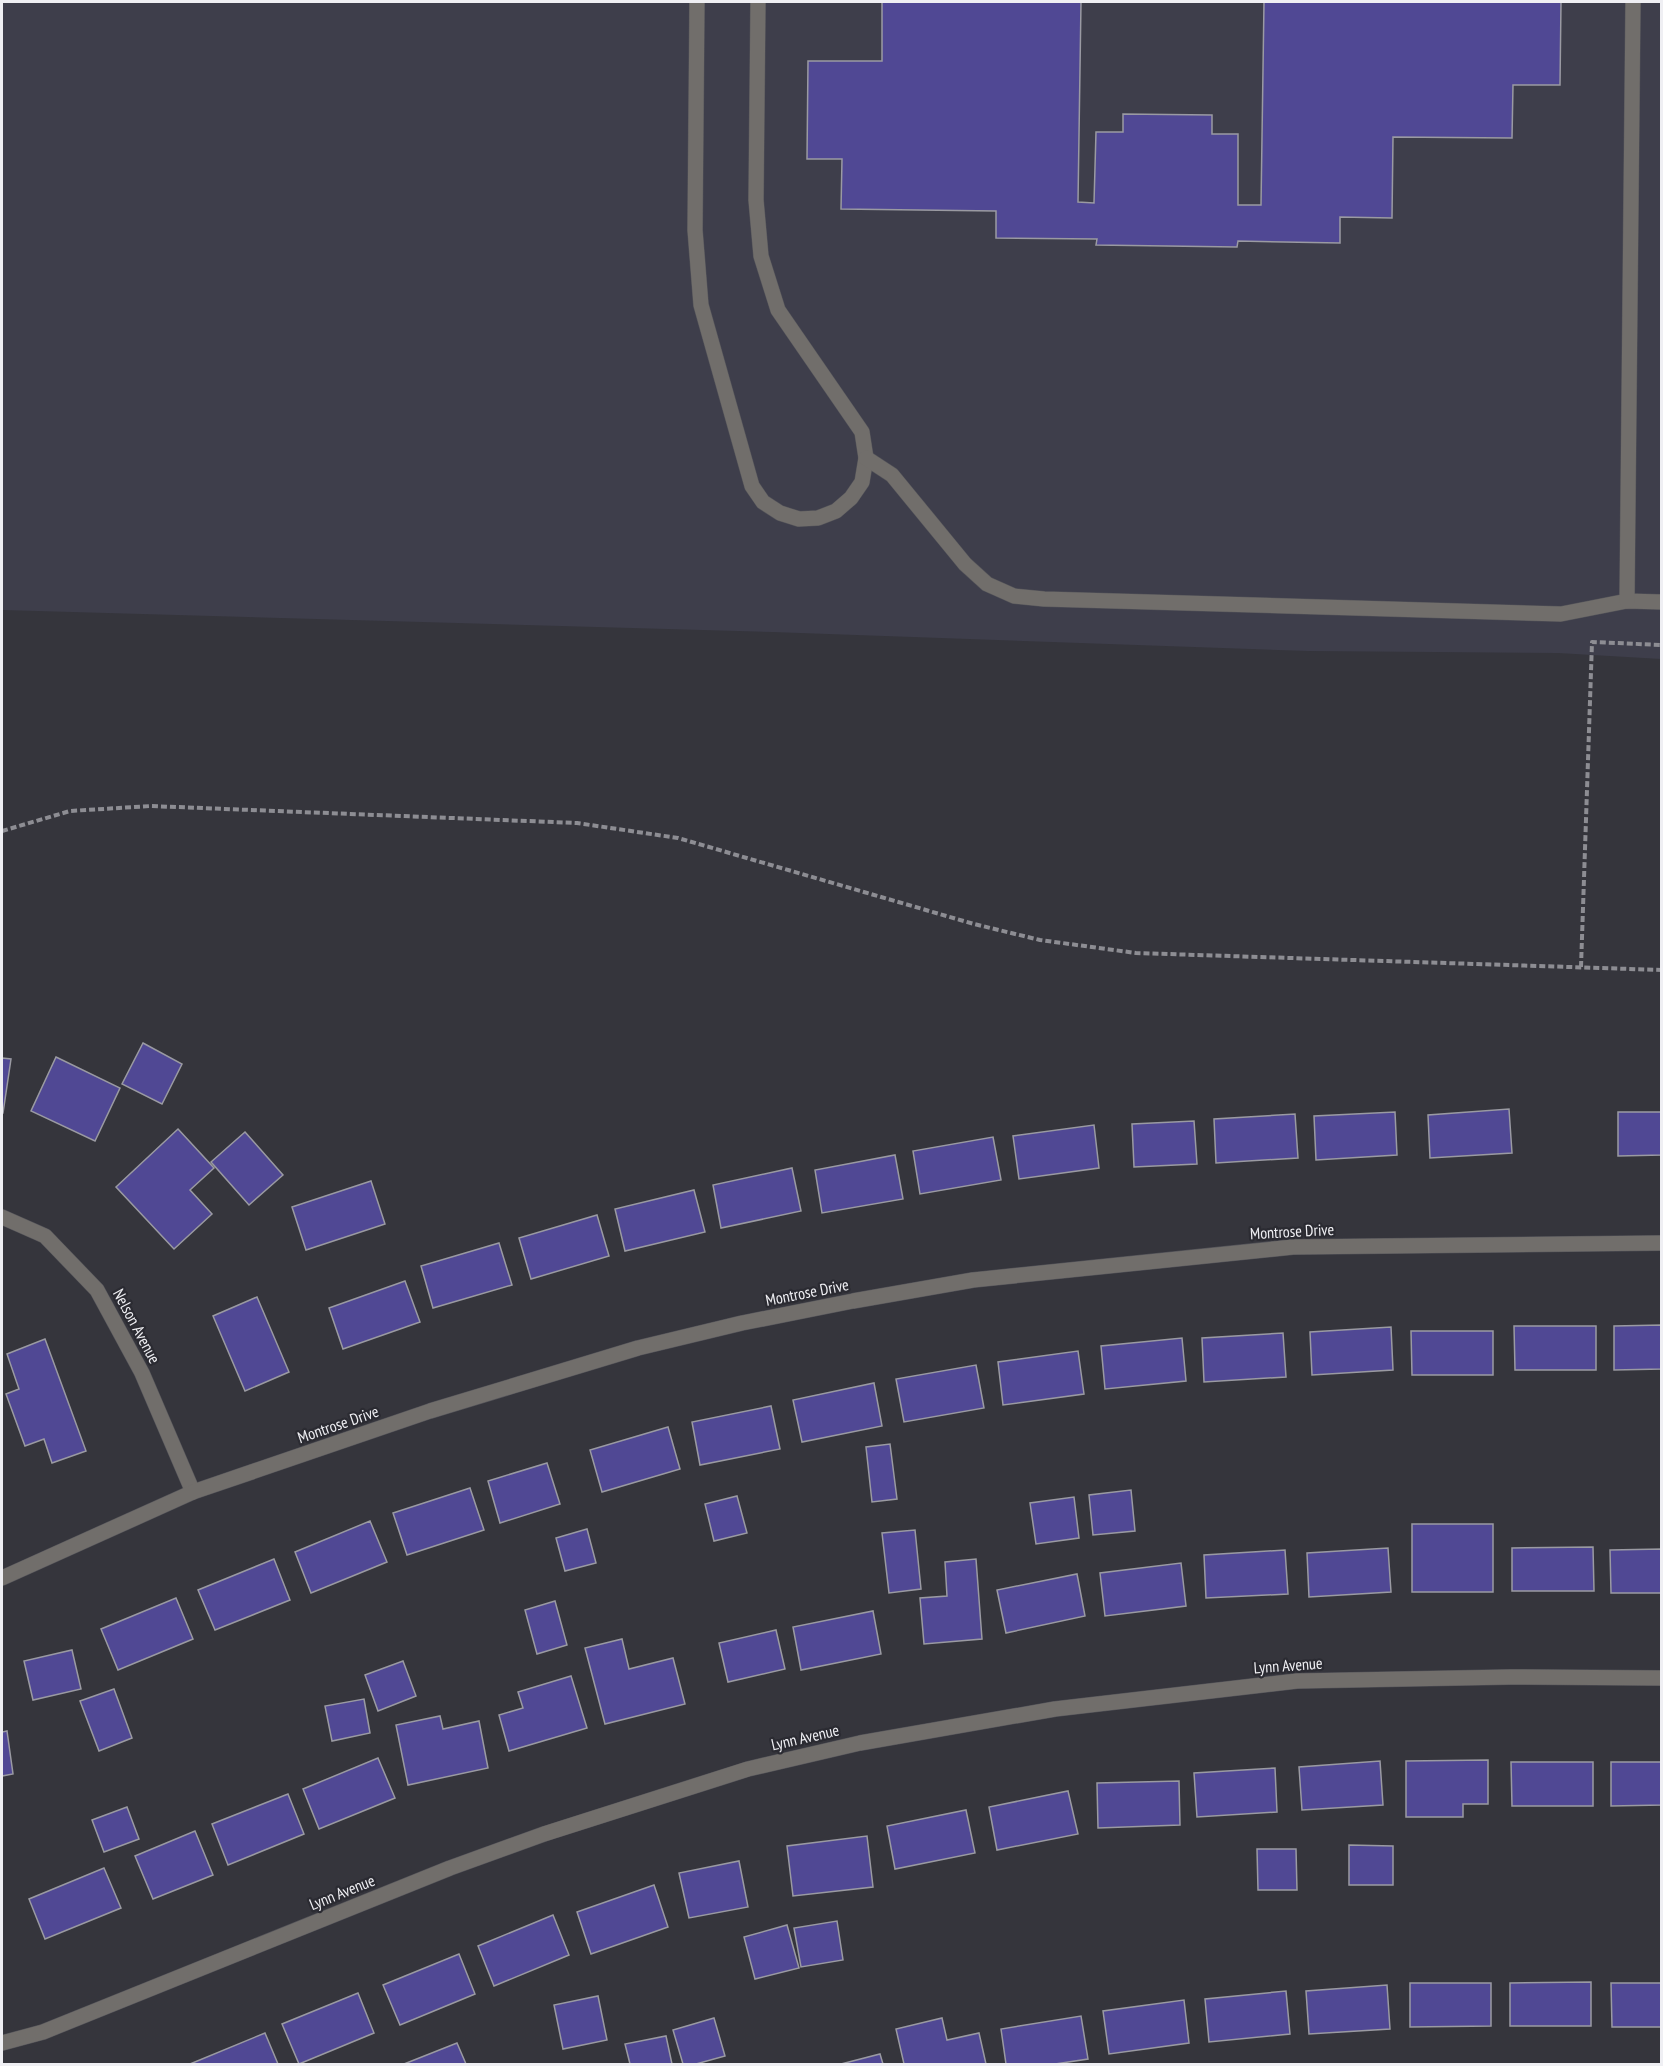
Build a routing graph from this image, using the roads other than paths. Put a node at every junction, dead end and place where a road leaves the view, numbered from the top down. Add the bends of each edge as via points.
1 (697, 2) edge
2 (758, 2) edge
3 (1633, 2) edge
4 (866, 458) junction
5 (1627, 601) junction
6 (1662, 602) edge
7 (2, 1217) edge
8 (1662, 1243) edge
9 (193, 1492) junction
10 (2, 1578) edge
11 (1662, 1678) edge
12 (2, 2043) edge

1 - 4 street via 694,230 701,305 752,486 763,502 780,513 799,519 818,518 836,511 851,498 862,482
2 - 4 street via 756,200 761,256 778,310 862,432
3 - 5 street
4 - 5 street via 892,475 965,564 987,584 1014,596 1561,614
5 - 6 street
7 - 9 street, Nelson Avenue via 45,1236 97,1290 142,1373
8 - 9 street, Montrose Drive via 1293,1247 962,1281 742,1323 638,1348 430,1411
9 - 10 street, Montrose Drive
11 - 12 street, Lynn Avenue via 1297,1681 1055,1709 860,1743 748,1769 544,1834 43,2032

